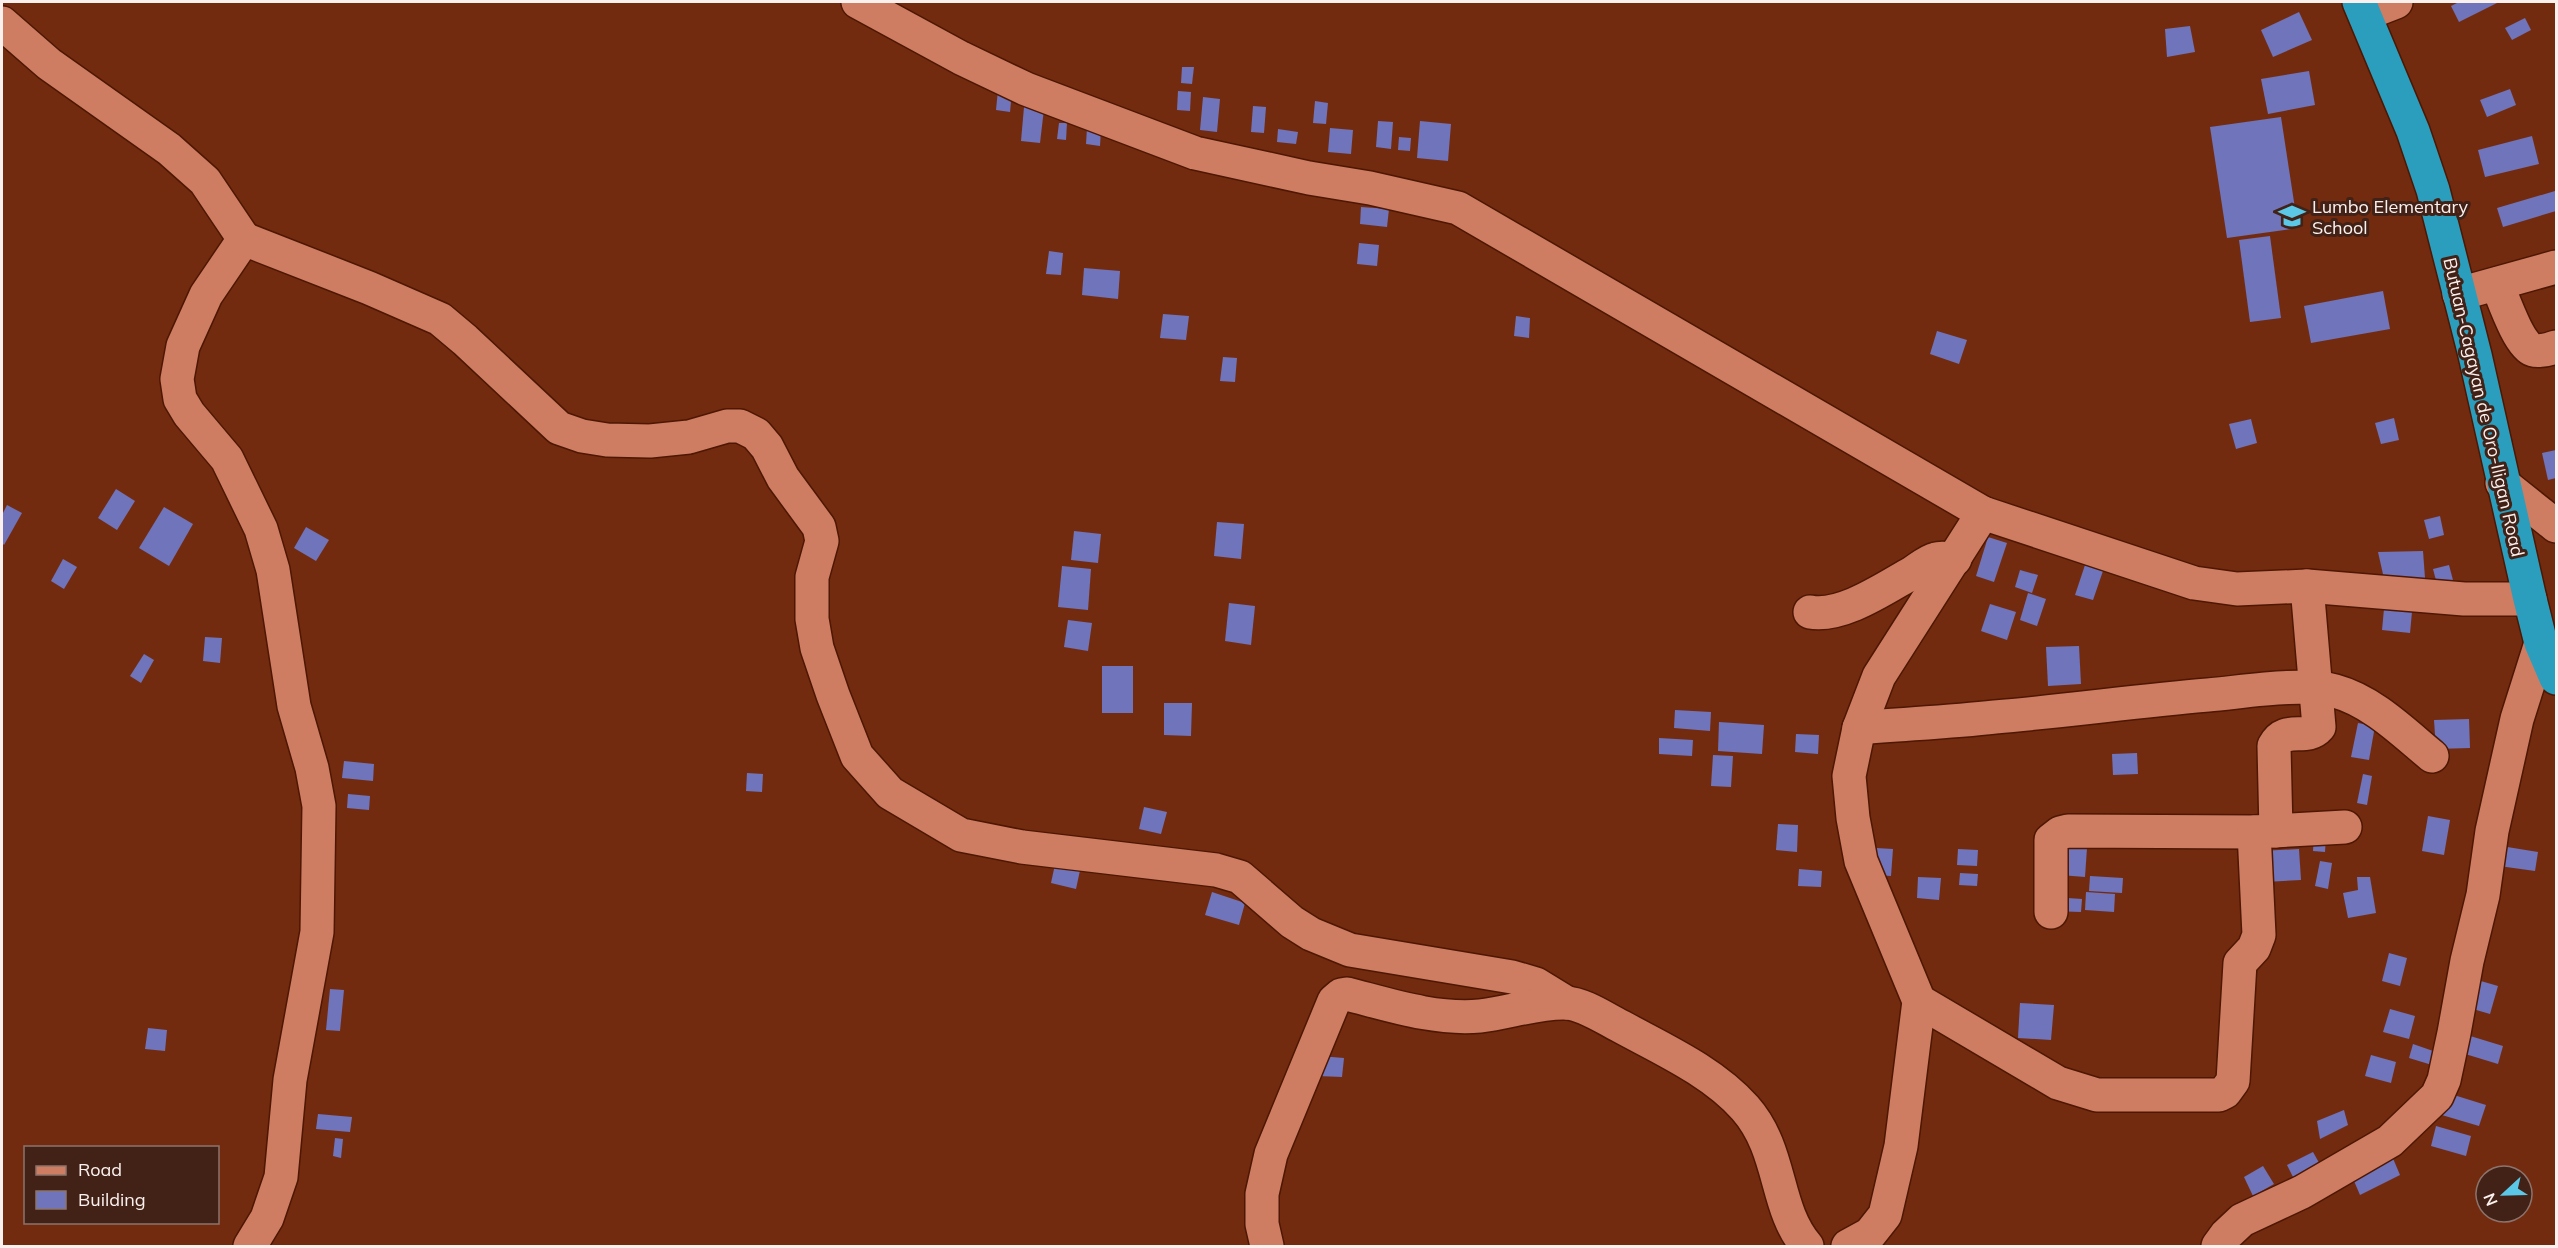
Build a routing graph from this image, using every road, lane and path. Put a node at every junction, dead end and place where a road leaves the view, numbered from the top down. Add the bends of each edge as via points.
1 (858, 2) edge
2 (2396, 2) edge
3 (2362, 8) edge
4 (2, 23) edge
5 (243, 239) junction
6 (2556, 267) edge
7 (2497, 284) junction
8 (2459, 294) junction
9 (2556, 347) edge
10 (2502, 483) junction
11 (1983, 513) junction
12 (2556, 526) edge
13 (1955, 559) junction
14 (2307, 586) junction
15 (2530, 599) junction
16 (1810, 612) dead end
17 (2541, 643) junction
18 (2556, 678) edge
19 (2317, 688) junction
20 (1859, 728) junction
21 (2432, 756) dead end
22 (2345, 827) dead end
23 (2265, 832) junction
24 (2051, 912) dead end
25 (1919, 1001) junction
26 (1567, 1003) junction
27 (250, 1246) edge
28 (1267, 1246) edge
29 (1807, 1246) edge
30 (1848, 1246) edge
31 (2218, 1246) edge

1 - 11 street via 1026,89 1195,153 1458,208
2 - 3 street
3 - 8 highway, Butuan-Cagayan de Oro-Iligan Road via 2413,130
4 - 5 street via 49,64 169,149 205,181
5 - 26 street via 440,319 559,428 607,440 689,437 727,426 741,426 756,434 819,527 822,541 812,577 812,619 817,648 857,756 890,793 926,816 961,835 1022,848 1216,870 1240,877 1292,922 1350,950 1512,976 1536,984
5 - 27 street via 206,295 183,346 177,379 180,399 227,459 261,530 273,570 294,706 319,806 317,932 290,1080 281,1177 267,1218
6 - 7 street
7 - 8 street
7 - 9 street via 2527,347
8 - 10 highway, Butuan-Cagayan de Oro-Iligan Road
10 - 12 street
10 - 15 highway, Butuan-Cagayan de Oro-Iligan Road
11 - 13 street
11 - 14 street via 2194,583 2237,589
13 - 16 street via 1937,558 1882,591 1836,611
13 - 20 street via 1879,676
14 - 15 street via 2464,599
14 - 19 street
15 - 17 highway, Butuan-Cagayan de Oro-Iligan Road
17 - 18 highway, Butuan-Cagayan de Oro-Iligan Road
17 - 31 street via 2517,719 2454,1033 2437,1096 2390,1141 2302,1192 2242,1220
19 - 20 street via 2282,688
19 - 21 street via 2360,701
19 - 23 street via 2317,730 2284,735 2274,746
20 - 25 street via 1849,776 1861,861
22 - 23 street
23 - 24 street via 2060,833 2051,840
23 - 25 street via 2259,935 2254,948 2240,963 2233,1081 2219,1095 2097,1095 2058,1083
25 - 30 street via 1901,1146 1885,1215 1870,1234
26 - 28 street via 1479,1016 1443,1016 1347,994 1338,997 1270,1154 1262,1194
26 - 29 street via 1679,1058 1744,1107 1772,1152 1794,1231

